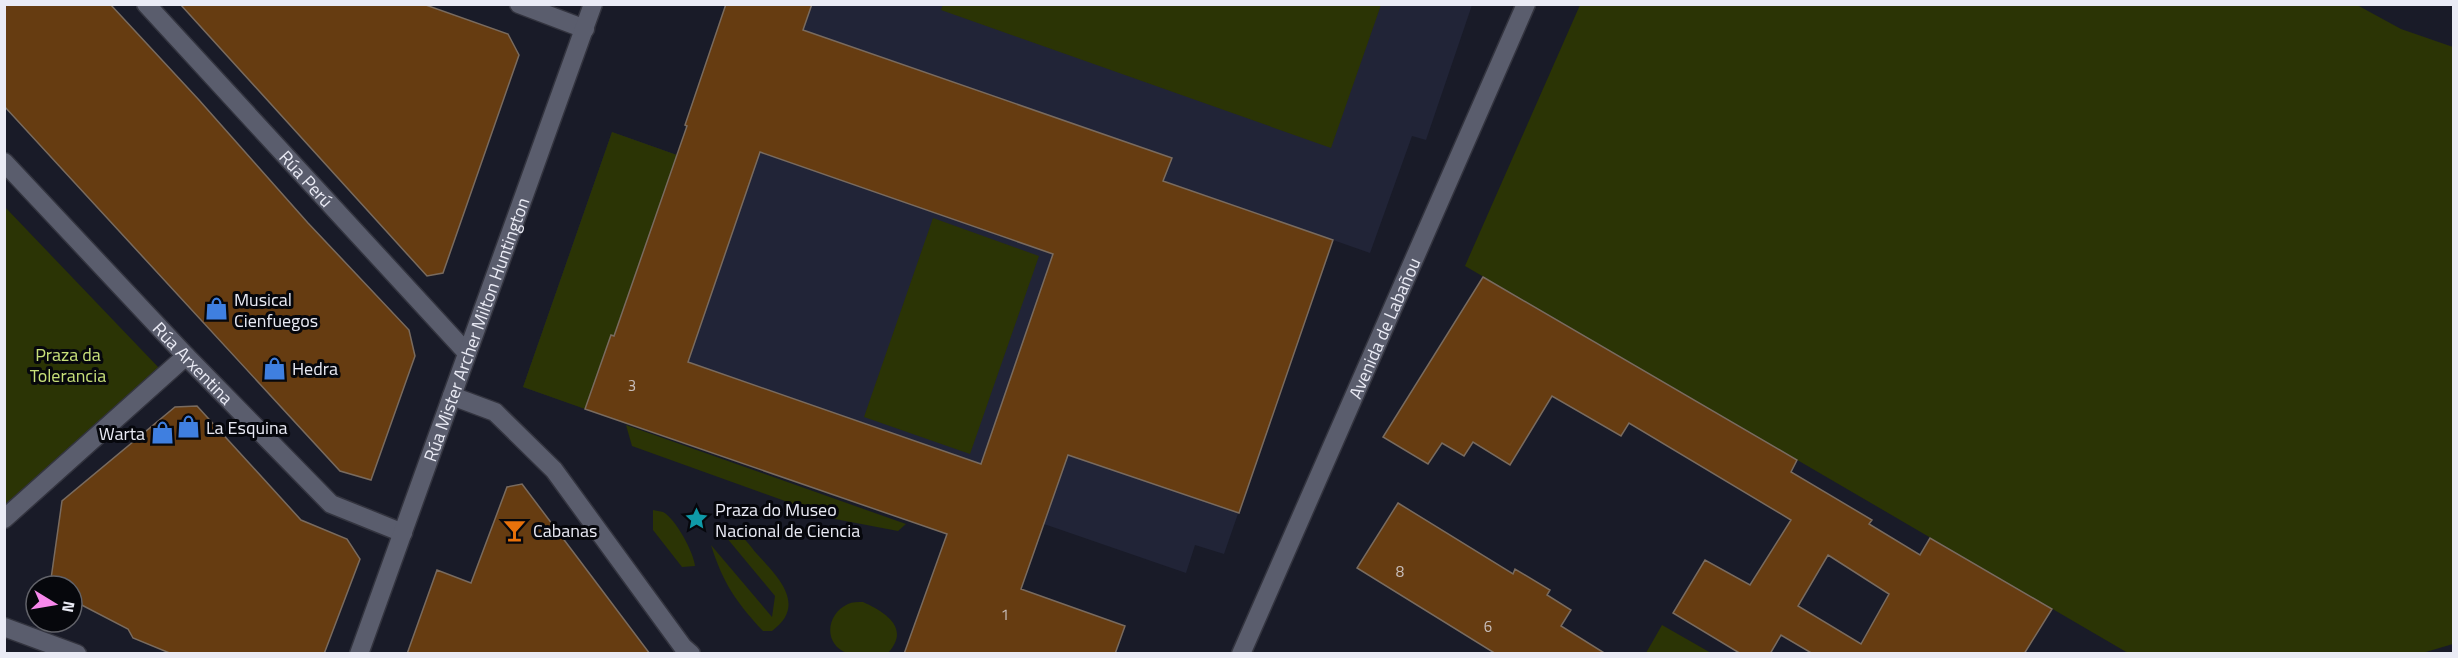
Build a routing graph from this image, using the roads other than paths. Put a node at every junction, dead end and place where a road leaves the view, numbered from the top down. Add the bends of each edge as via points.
1 (146, 4) edge
2 (519, 4) edge
3 (593, 4) edge
4 (1526, 4) edge
5 (585, 29) junction
6 (4, 162) edge
7 (467, 353) junction
8 (186, 356) junction
9 (452, 396) junction
10 (4, 519) edge
11 (404, 533) junction
12 (4, 627) edge
13 (684, 651) edge
14 (77, 654) edge
15 (359, 654) edge
16 (1241, 654) edge

1 - 7 street, Rúa Perú
2 - 5 street
3 - 5 street, Rúa Mister Archer Milton Huntington
4 - 16 street, Avenida de Labañou
5 - 7 street, Rúa Mister Archer Milton Huntington
6 - 8 street, Rúa Arxentina
7 - 9 street, Rúa Mister Archer Milton Huntington
8 - 10 street
8 - 11 street, Rúa Arxentina via 331,504
9 - 11 street, Rúa Mister Archer Milton Huntington
9 - 13 street via 495,412 554,470
11 - 15 street, Rúa Mister Archer Milton Huntington
12 - 14 street

